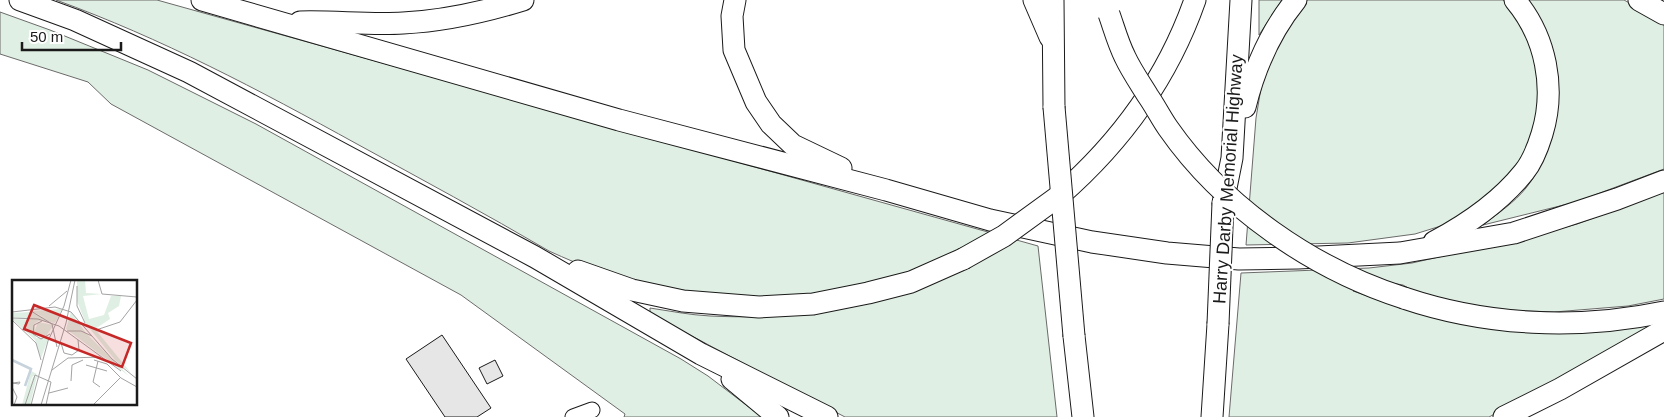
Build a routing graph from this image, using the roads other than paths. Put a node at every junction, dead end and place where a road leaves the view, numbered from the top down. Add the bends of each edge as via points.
1 (20, 0) edge
2 (202, 0) edge
3 (523, 0) edge
4 (735, 0) edge
5 (1034, 0) edge
6 (1053, 0) edge
7 (1195, 0) edge
8 (1241, 0) edge
9 (1296, 0) edge
10 (1515, 0) edge
11 (1639, 0) edge
12 (1107, 7) edge
13 (1664, 14) edge
14 (280, 23) junction
15 (1053, 46) junction
16 (1232, 158) junction
17 (1664, 181) edge
18 (886, 190) junction
19 (1400, 253) junction
20 (535, 257) junction
21 (1664, 312) edge
22 (1664, 330) edge
23 (701, 354) junction
24 (1560, 389) junction
25 (592, 410) dead end
26 (573, 417) edge
27 (778, 417) edge
28 (827, 417) edge
29 (1082, 417) edge
30 (1212, 417) edge
31 (1504, 417) edge
32 (1519, 417) edge

1 - 20 highway via 75,20 189,72
2 - 14 highway
3 - 14 highway via 466,16 419,22
4 - 18 highway via 732,16 734,50 756,102 771,124 793,145
5 - 15 highway
6 - 15 highway
7 - 20 highway, bridge via 1175,50 1133,117 1087,172 1004,236 911,282 813,304 759,307 683,301 632,290
8 - 16 highway, Harry Darby Memorial Highway
9 - 16 highway via 1261,54
10 - 19 highway via 1528,18 1544,55 1548,106 1539,144 1525,171 1487,209 1434,242
11 - 13 highway
12 - 21 highway, bridge via 1125,58 1188,154 1259,222 1286,242 1343,274 1404,298 1470,315 1541,323 1577,323
14 - 18 highway via 619,120
15 - 29 highway, bridge via 1054,107
16 - 30 highway, Harry Darby Memorial Highway, bridge via 1223,203
17 - 19 highway via 1514,233
18 - 19 highway via 1018,226 1092,242 1167,253 1239,259
20 - 23 highway
22 - 24 highway
23 - 27 highway
23 - 28 highway
24 - 31 highway
24 - 32 highway
25 - 26 street

